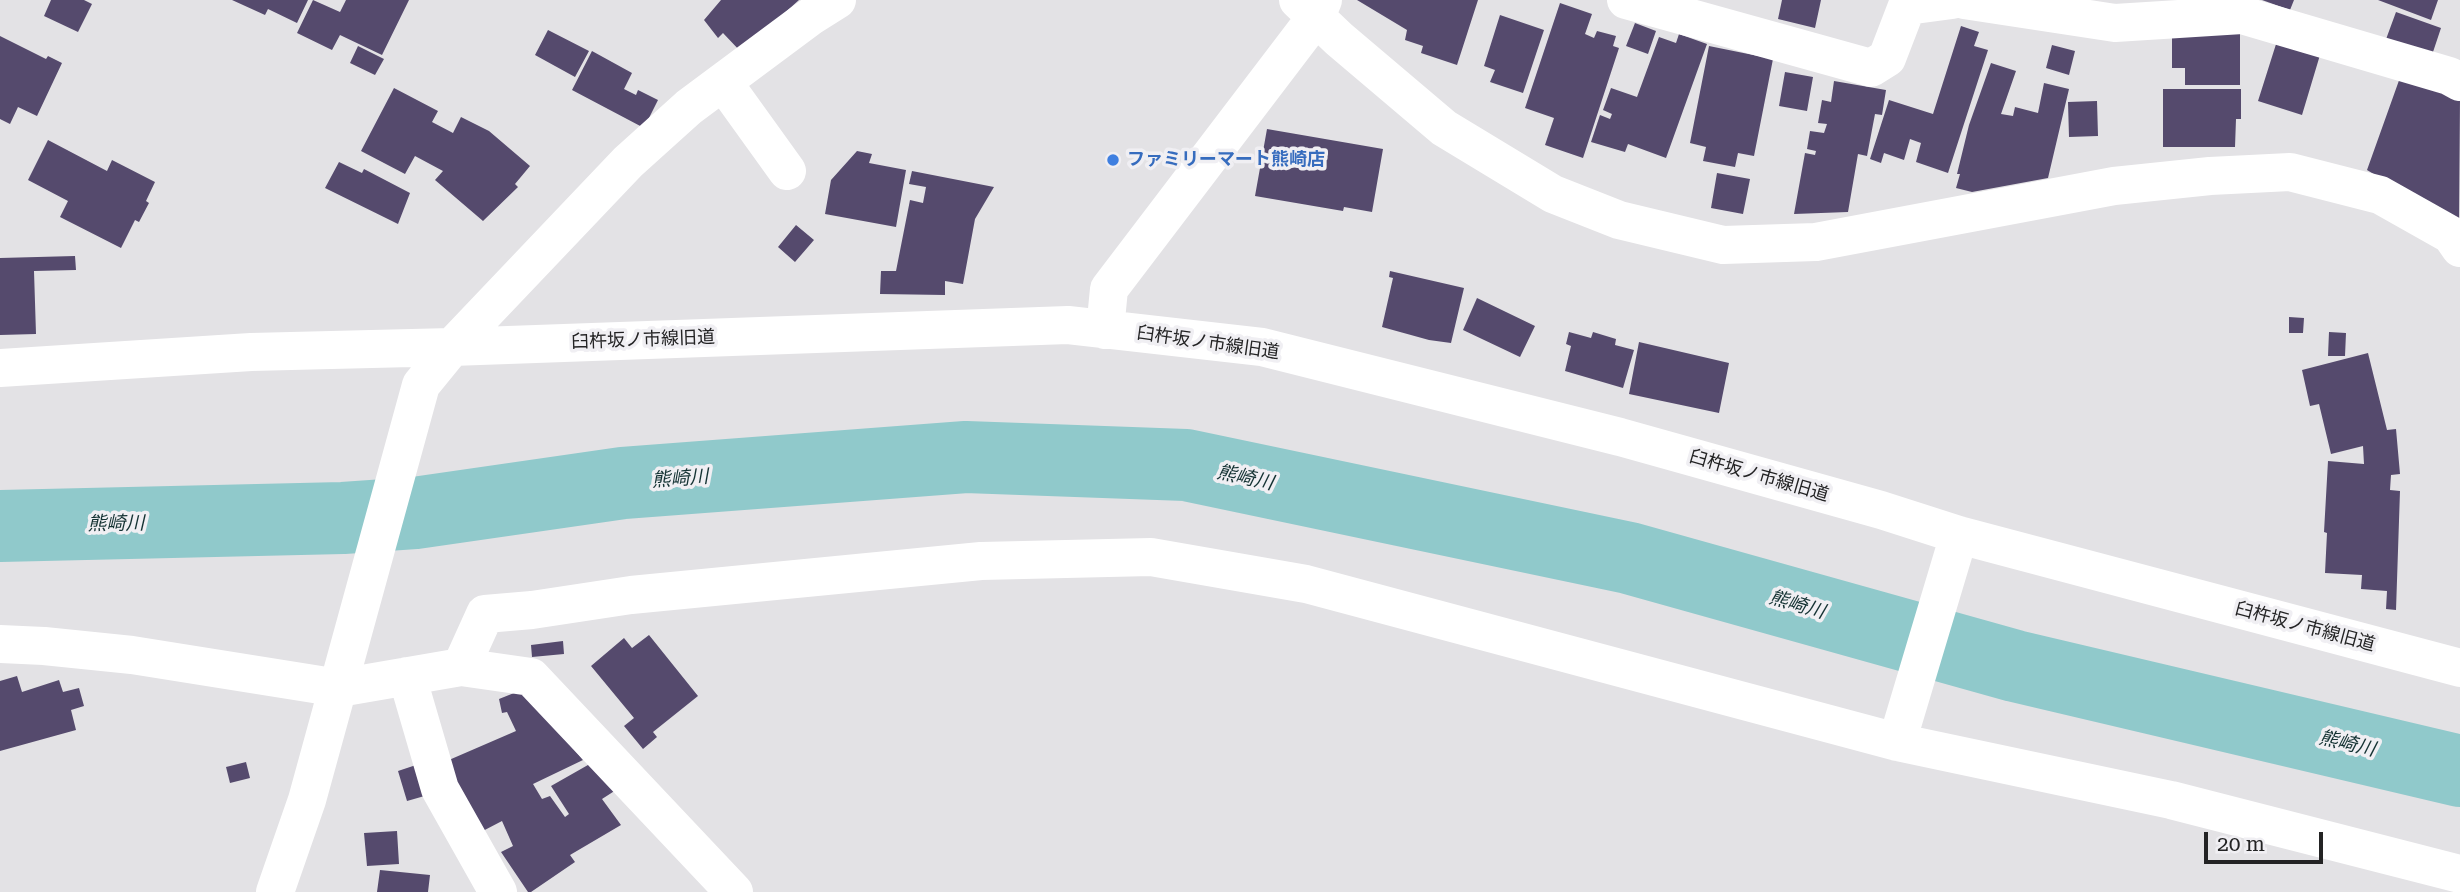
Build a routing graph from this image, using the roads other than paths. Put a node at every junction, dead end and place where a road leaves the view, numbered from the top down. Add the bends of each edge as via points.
1 (837, 0) edge
2 (1626, 0) edge
3 (1952, 0) edge
4 (1964, 0) edge
5 (1312, 6) edge
6 (2460, 82) edge
7 (729, 90) junction
8 (788, 171) dead end
9 (2457, 233) edge
10 (1105, 330) junction
11 (452, 347) junction
12 (0, 368) edge
13 (1955, 546) junction
14 (0, 645) edge
15 (461, 667) junction
16 (2460, 668) edge
17 (407, 676) junction
18 (339, 688) junction
19 (1898, 737) junction
20 (2460, 874) edge
21 (275, 892) edge
22 (498, 892) edge
23 (734, 892) edge

1 - 7 street via 810,16
2 - 3 street via 1871,68 1886,58 1907,6
4 - 6 street via 2115,23 2242,15
5 - 9 street via 1444,128 1553,194 1619,220 1723,245 1816,242 2115,186 2290,172 2380,195
5 - 10 street via 1110,289
7 - 8 street
7 - 11 street via 689,107 628,162
10 - 11 street, 臼杵坂ノ市線旧道 via 1054,326
10 - 13 street, 臼杵坂ノ市線旧道 via 1262,347 1620,437 1881,510
11 - 12 street, 臼杵坂ノ市線旧道 via 251,352
11 - 18 street via 421,385
13 - 16 street, 臼杵坂ノ市線旧道
13 - 19 street
14 - 18 street via 132,655
15 - 17 street
15 - 19 street via 485,614 981,561 1151,557 1306,584
15 - 23 street via 531,677
17 - 18 street
17 - 22 street via 439,789
18 - 21 street
19 - 20 street

